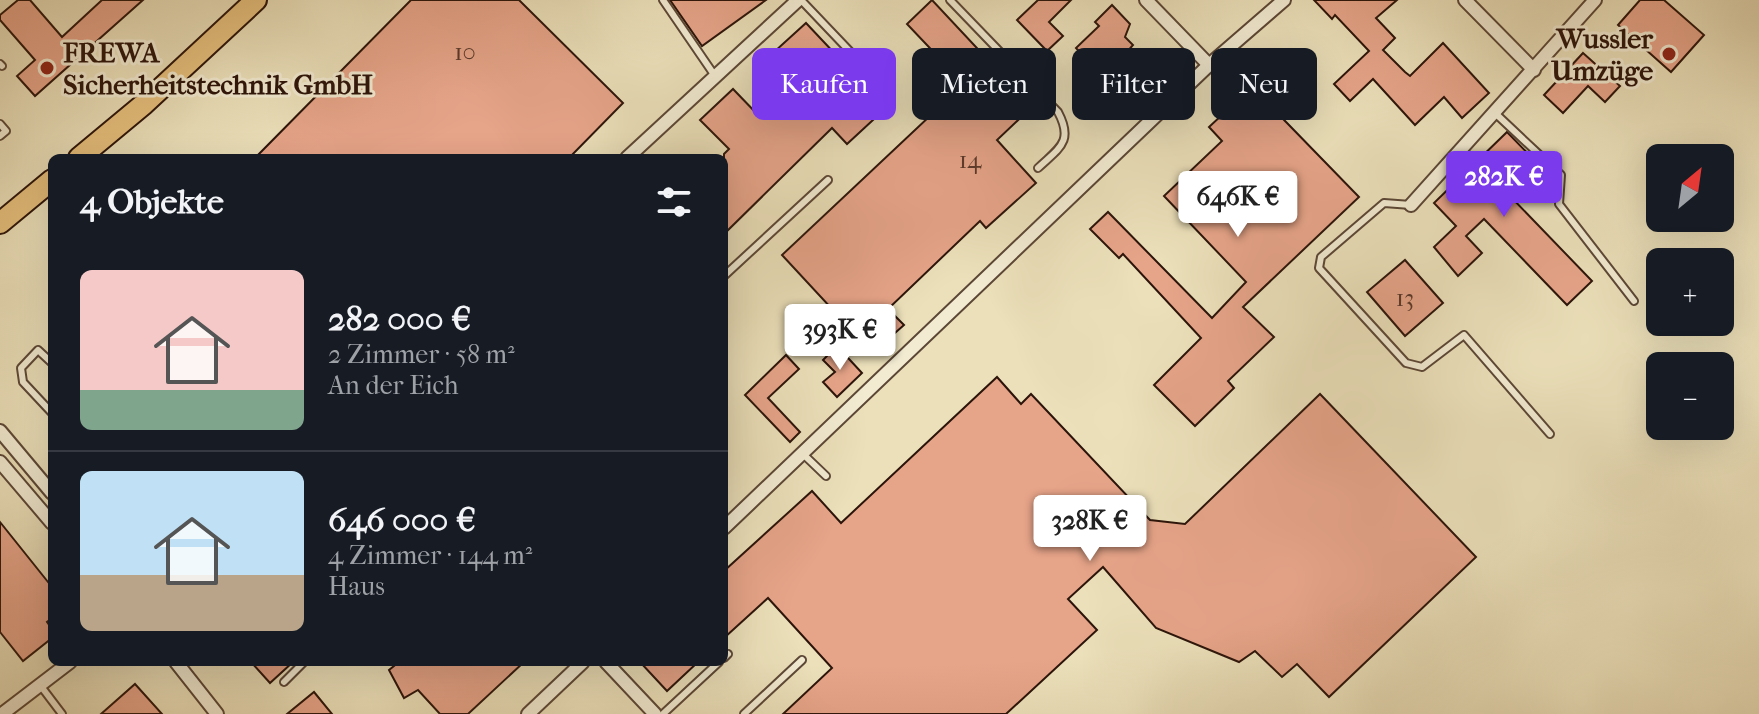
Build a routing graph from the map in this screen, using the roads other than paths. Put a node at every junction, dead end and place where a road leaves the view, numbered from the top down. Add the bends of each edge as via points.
1 (256, 0) edge
2 (663, 0) edge
3 (800, 0) edge
4 (950, 0) edge
5 (1146, 0) edge
6 (1284, 0) edge
7 (1465, 0) edge
8 (1595, 0) edge
9 (846, 48) edge
10 (1209, 65) junction
11 (1534, 70) junction
12 (715, 76) junction
13 (1495, 113) junction
14 (0, 124) edge
15 (0, 136) edge
16 (84, 154) edge
17 (631, 154) edge
18 (1038, 168) dead end
19 (828, 180) dead end
20 (48, 183) edge
21 (1411, 205) joint
22 (0, 223) edge
23 (728, 272) edge
24 (1634, 301) dead end
25 (48, 359) edge
26 (48, 409) edge
27 (0, 431) edge
28 (1550, 434) dead end
29 (802, 453) junction
30 (0, 462) edge
31 (826, 476) dead end
32 (48, 488) edge
33 (48, 518) edge
34 (728, 524) edge
35 (802, 660) dead end
36 (65, 666) edge
37 (179, 666) edge
38 (300, 666) edge
39 (579, 666) edge
40 (610, 666) edge
41 (715, 666) edge
42 (284, 682) dead end
43 (40, 685) junction
44 (2, 714) edge
45 (62, 714) edge
46 (217, 714) edge
47 (528, 714) edge
48 (655, 714) edge
49 (663, 714) edge
50 (744, 714) edge

1 - 16 main road
2 - 12 lane
3 - 9 lane
3 - 12 street
4 - 18 lane via 1058,112 1066,128 1064,143
5 - 10 street
6 - 10 street
7 - 11 street
8 - 11 street
10 - 29 street
11 - 13 street
12 - 17 street
13 - 21 street
13 - 24 lane via 1561,175 1559,204
14 - 15 lane via 6,131
19 - 23 lane
20 - 22 main road
21 - 28 lane via 1384,203 1321,257 1319,268 1406,363 1422,367 1464,335
25 - 26 lane via 38,350 21,368 23,382
27 - 32 street
29 - 31 lane
29 - 34 street
30 - 33 street
35 - 50 lane
36 - 43 street
37 - 46 street
38 - 42 lane
39 - 47 street
40 - 48 street
41 - 49 lane
43 - 44 street
43 - 45 lane

